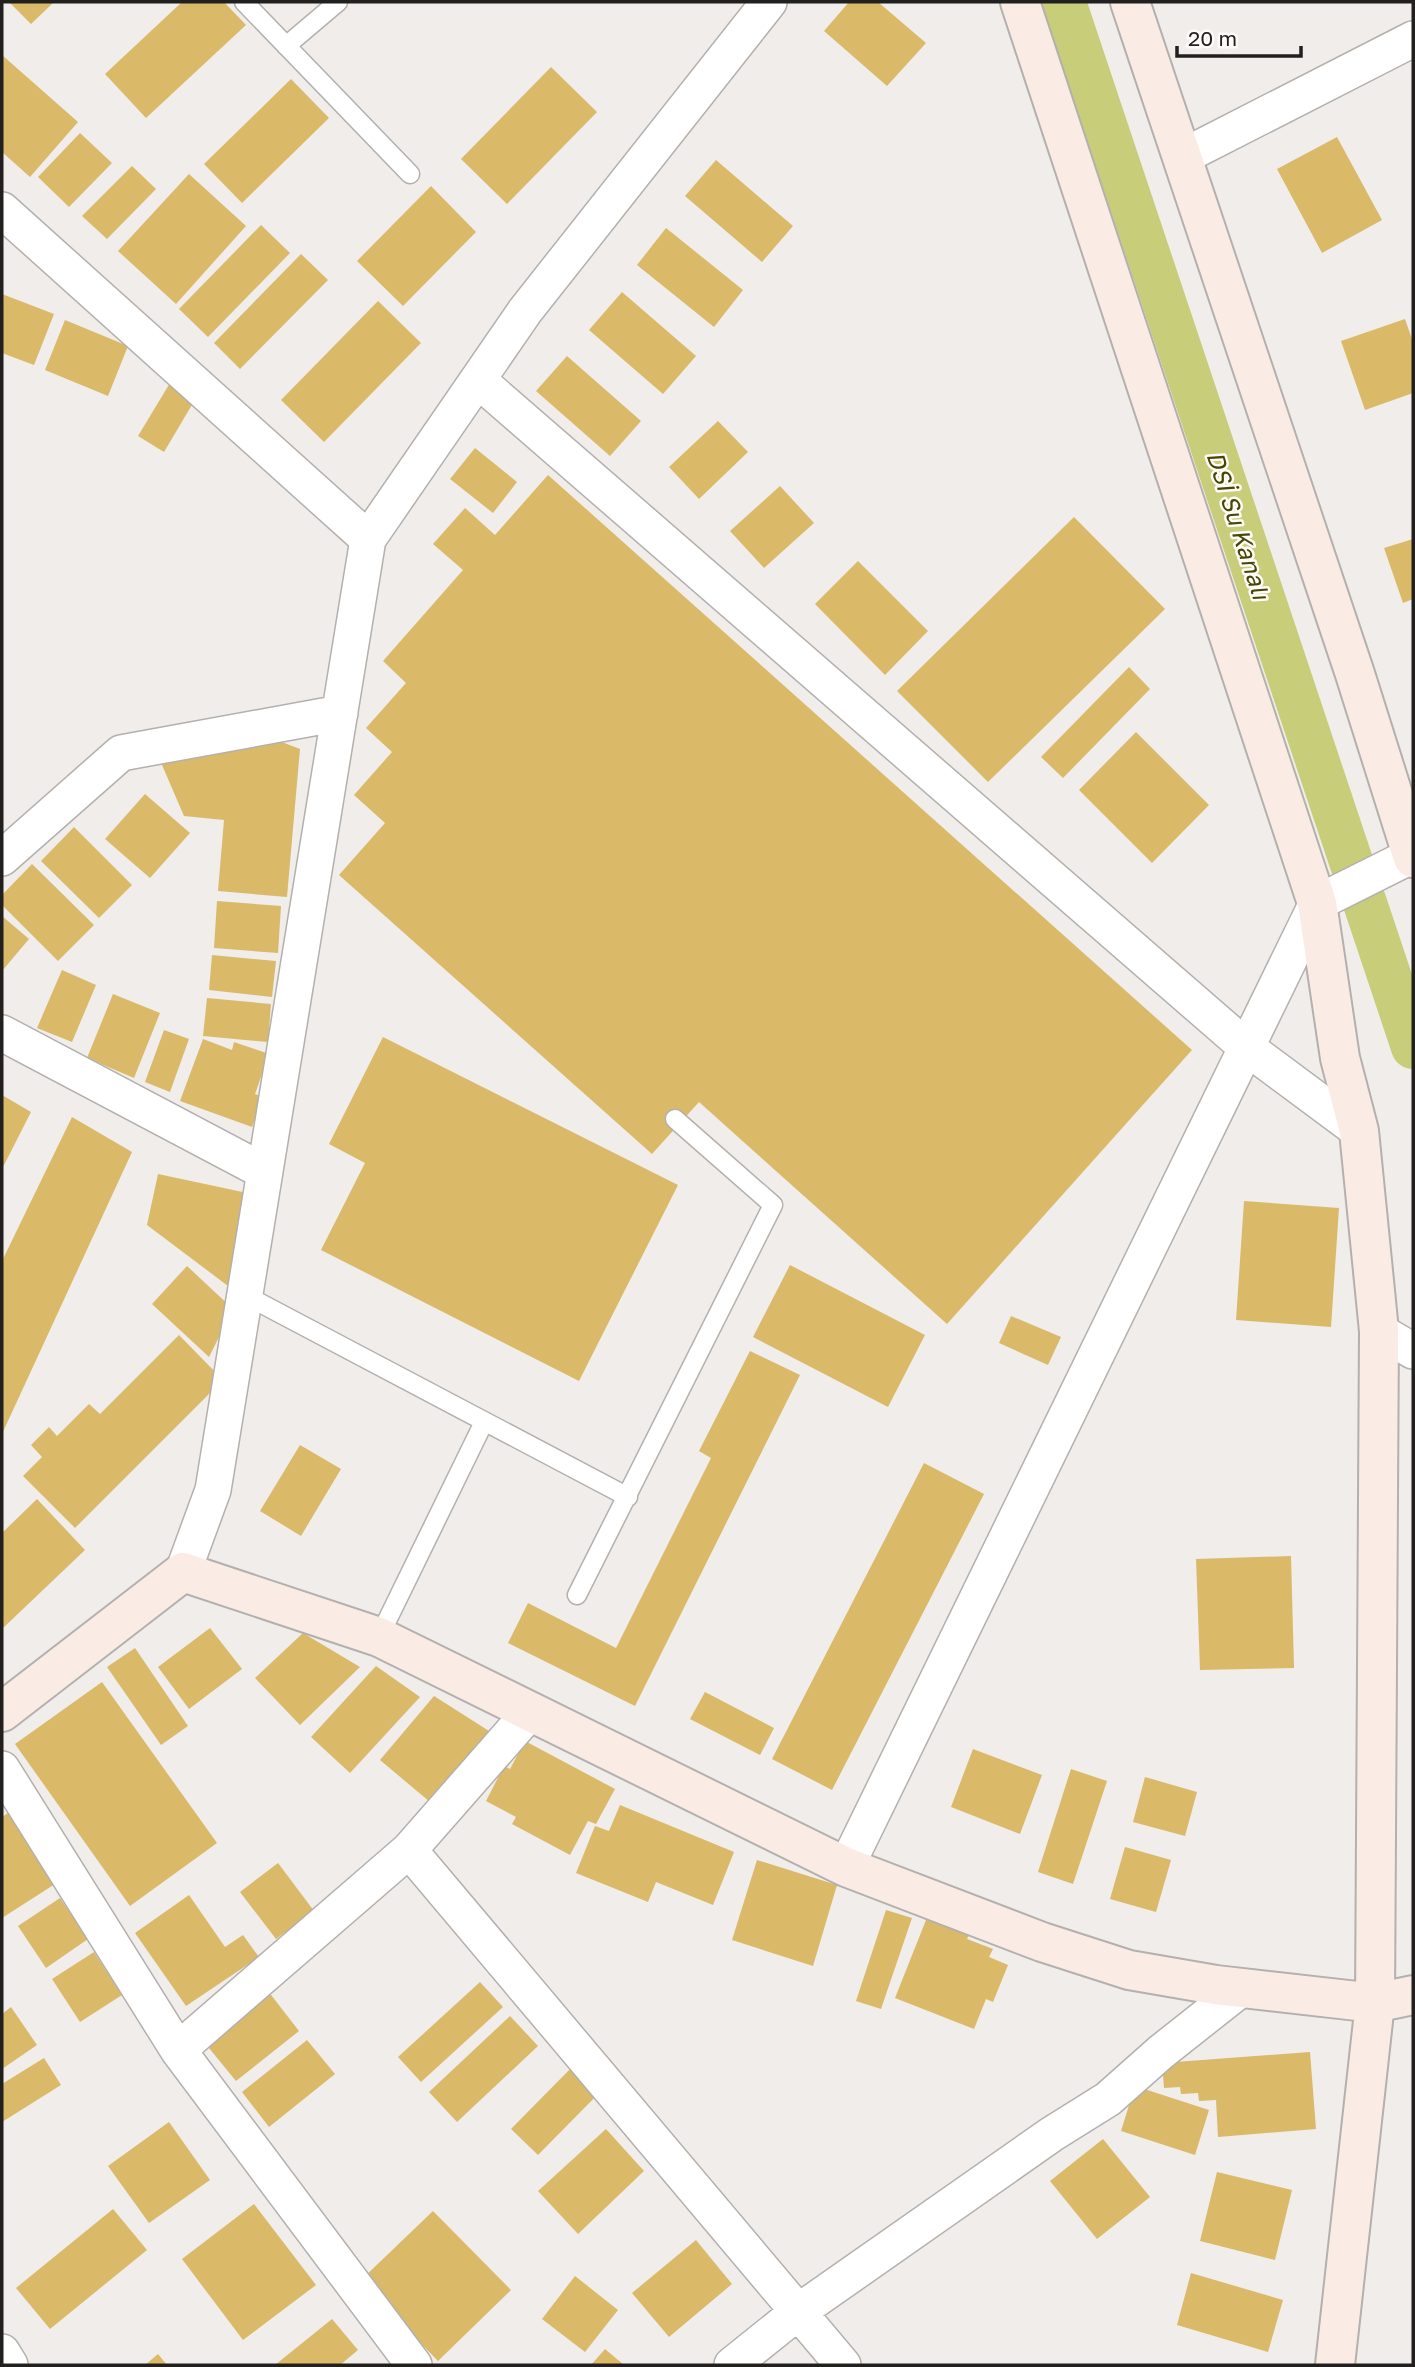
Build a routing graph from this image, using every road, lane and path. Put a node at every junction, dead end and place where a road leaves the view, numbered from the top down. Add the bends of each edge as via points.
1 (244, 2) edge
2 (338, 2) edge
3 (769, 2) edge
4 (1020, 2) edge
5 (1130, 2) edge
6 (1413, 39) edge
7 (286, 46) junction
8 (1181, 157) junction
9 (410, 174) dead end
10 (9, 230) edge
11 (478, 380) junction
12 (368, 539) junction
13 (340, 712) junction
14 (1413, 856) edge
15 (2, 858) edge
16 (1317, 903) junction
17 (2, 1033) edge
18 (1246, 1047) junction
19 (675, 1119) dead end
20 (1359, 1131) junction
21 (265, 1172) junction
22 (245, 1294) junction
23 (1380, 1331) junction
24 (1413, 1351) edge
25 (484, 1422) junction
26 (628, 1497) junction
27 (184, 1572) junction
28 (577, 1595) dead end
29 (379, 1637) junction
30 (2, 1712) edge
31 (530, 1712) junction
32 (2, 1769) edge
33 (410, 1850) junction
34 (846, 1867) junction
35 (1242, 1988) junction
36 (1413, 1996) edge
37 (1375, 2003) junction
38 (178, 2050) junction
39 (798, 2312) junction
40 (2, 2352) edge
41 (10, 2365) edge
42 (414, 2365) edge
43 (732, 2365) edge
44 (843, 2365) edge
45 (1335, 2365) edge

1 - 7 lane
2 - 7 lane
3 - 11 street via 525,311
4 - 16 street
5 - 8 street
6 - 8 street
7 - 9 lane
8 - 14 street
10 - 12 street
11 - 12 street
11 - 18 street
12 - 13 street
13 - 15 street via 121,754
13 - 21 street
14 - 16 street
16 - 18 street
16 - 20 street via 1340,1058
17 - 21 street
18 - 20 street
18 - 34 street
19 - 26 lane via 773,1205
20 - 23 street
21 - 22 street
22 - 25 lane
22 - 27 street via 214,1490
23 - 24 street
23 - 37 street
25 - 26 lane
25 - 29 lane
26 - 28 lane
27 - 29 street
27 - 30 street
29 - 31 street
31 - 33 street
31 - 34 street
32 - 38 street
33 - 38 street
33 - 39 street
34 - 35 street via 1129,1970
35 - 37 street
35 - 39 street via 1108,2099
36 - 37 street
37 - 45 street
38 - 42 street
39 - 43 street
39 - 44 street
40 - 41 street

